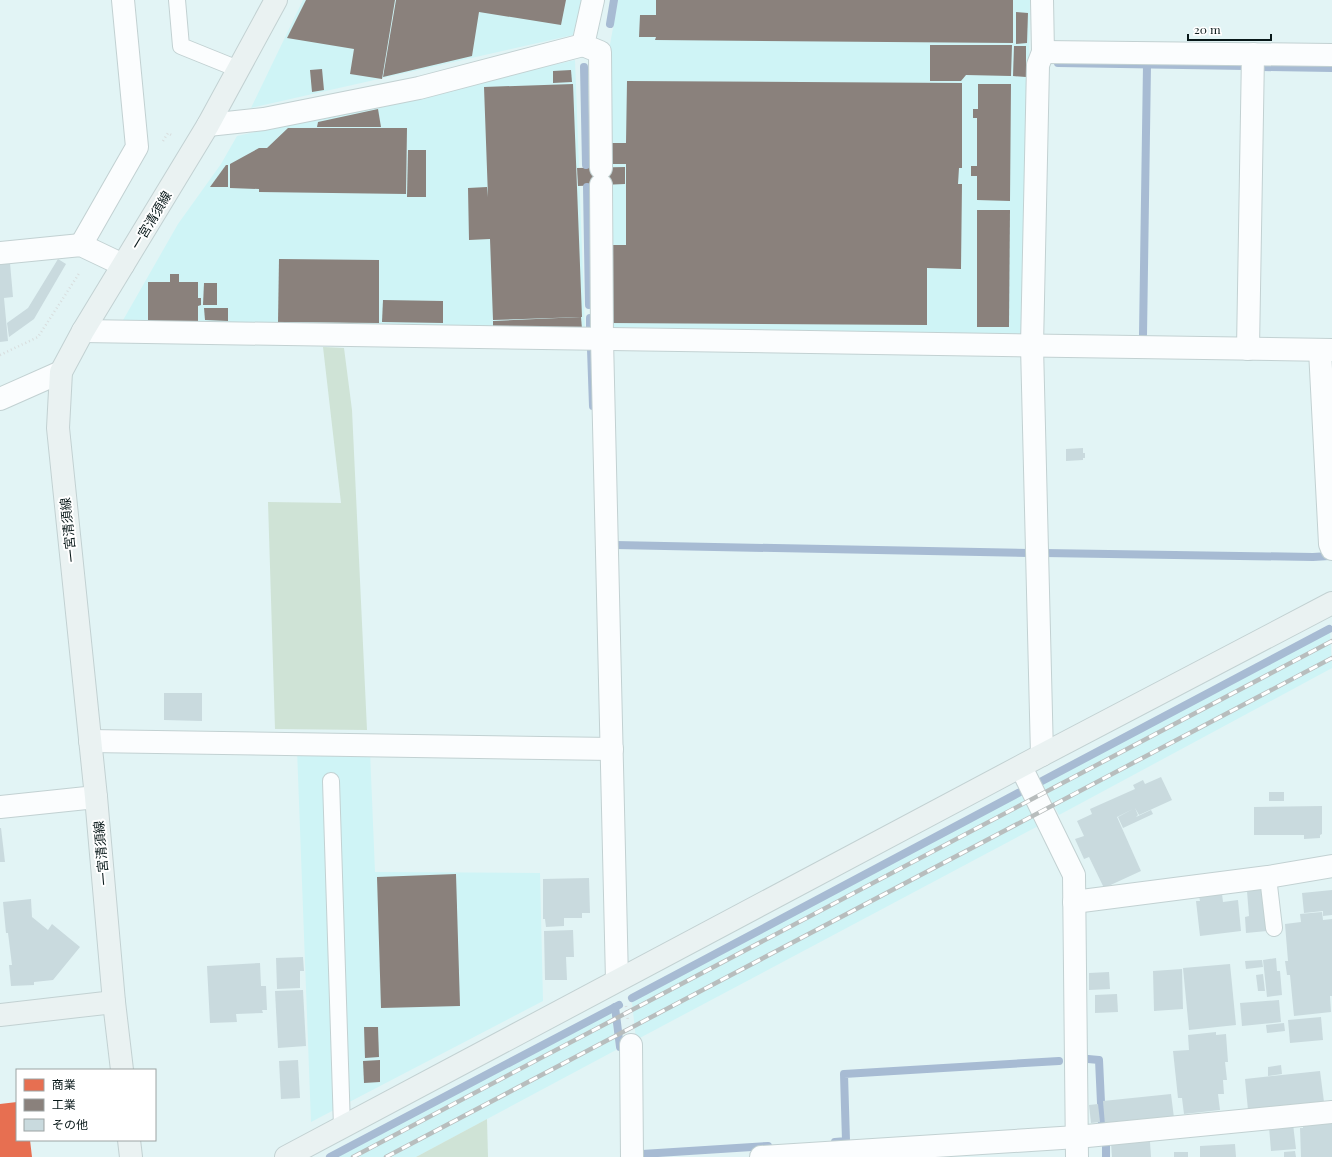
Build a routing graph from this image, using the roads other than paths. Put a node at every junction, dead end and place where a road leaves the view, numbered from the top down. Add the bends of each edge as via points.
1 (123, 0) edge
2 (177, 0) edge
3 (276, 0) edge
4 (593, 0) edge
5 (1042, 0) edge
6 (582, 45) junction
7 (1042, 52) junction
8 (1253, 54) junction
9 (1332, 55) edge
10 (238, 69) junction
11 (208, 125) junction
12 (81, 245) junction
13 (0, 253) edge
14 (123, 265) junction
15 (83, 331) junction
16 (602, 339) junction
17 (1032, 346) junction
18 (1248, 349) junction
19 (1326, 350) edge
20 (61, 372) junction
21 (0, 399) edge
22 (1332, 550) edge
23 (1332, 603) edge
24 (90, 741) junction
25 (612, 749) junction
26 (1042, 755) junction
27 (1021, 767) junction
28 (331, 781) dead end
29 (96, 796) junction
30 (0, 807) edge
31 (1332, 866) edge
32 (1268, 877) junction
33 (1074, 902) junction
34 (1274, 928) dead end
35 (620, 979) junction
36 (114, 1002) junction
37 (0, 1015) edge
38 (630, 1045) road end
39 (122, 1069) edge
40 (1332, 1112) edge
41 (342, 1127) junction
42 (129, 1141) edge
43 (1077, 1147) edge
44 (131, 1157) edge
45 (286, 1157) edge
46 (632, 1157) edge
47 (761, 1157) edge

1 - 12 street via 137,147
2 - 10 lane via 181,46
3 - 10 street, 一宮清須線
4 - 6 street
5 - 7 street
6 - 11 street via 419,88 264,119
6 - 16 street via 600,52
7 - 8 street
7 - 17 street via 1038,65
8 - 9 street
8 - 18 street
10 - 11 street, 一宮清須線
11 - 14 street, 一宮清須線
12 - 13 street
12 - 14 street
14 - 15 street, 一宮清須線
15 - 16 street
15 - 20 street, 一宮清須線
16 - 17 street
16 - 25 street
17 - 18 street
17 - 26 street
18 - 19 street
19 - 22 street
20 - 21 street
20 - 24 street, 一宮清須線 via 58,428
23 - 26 street
24 - 25 street
24 - 29 street, 一宮清須線
25 - 35 street
26 - 27 street
27 - 33 street via 1074,875
27 - 35 street
28 - 41 lane
29 - 30 street
29 - 36 street, 一宮清須線
31 - 32 street
32 - 33 street
32 - 34 lane
33 - 43 street
35 - 41 street
36 - 37 street
36 - 39 street, 一宮清須線
38 - 46 street
40 - 43 street
41 - 45 street
42 - 44 street
43 - 47 street

